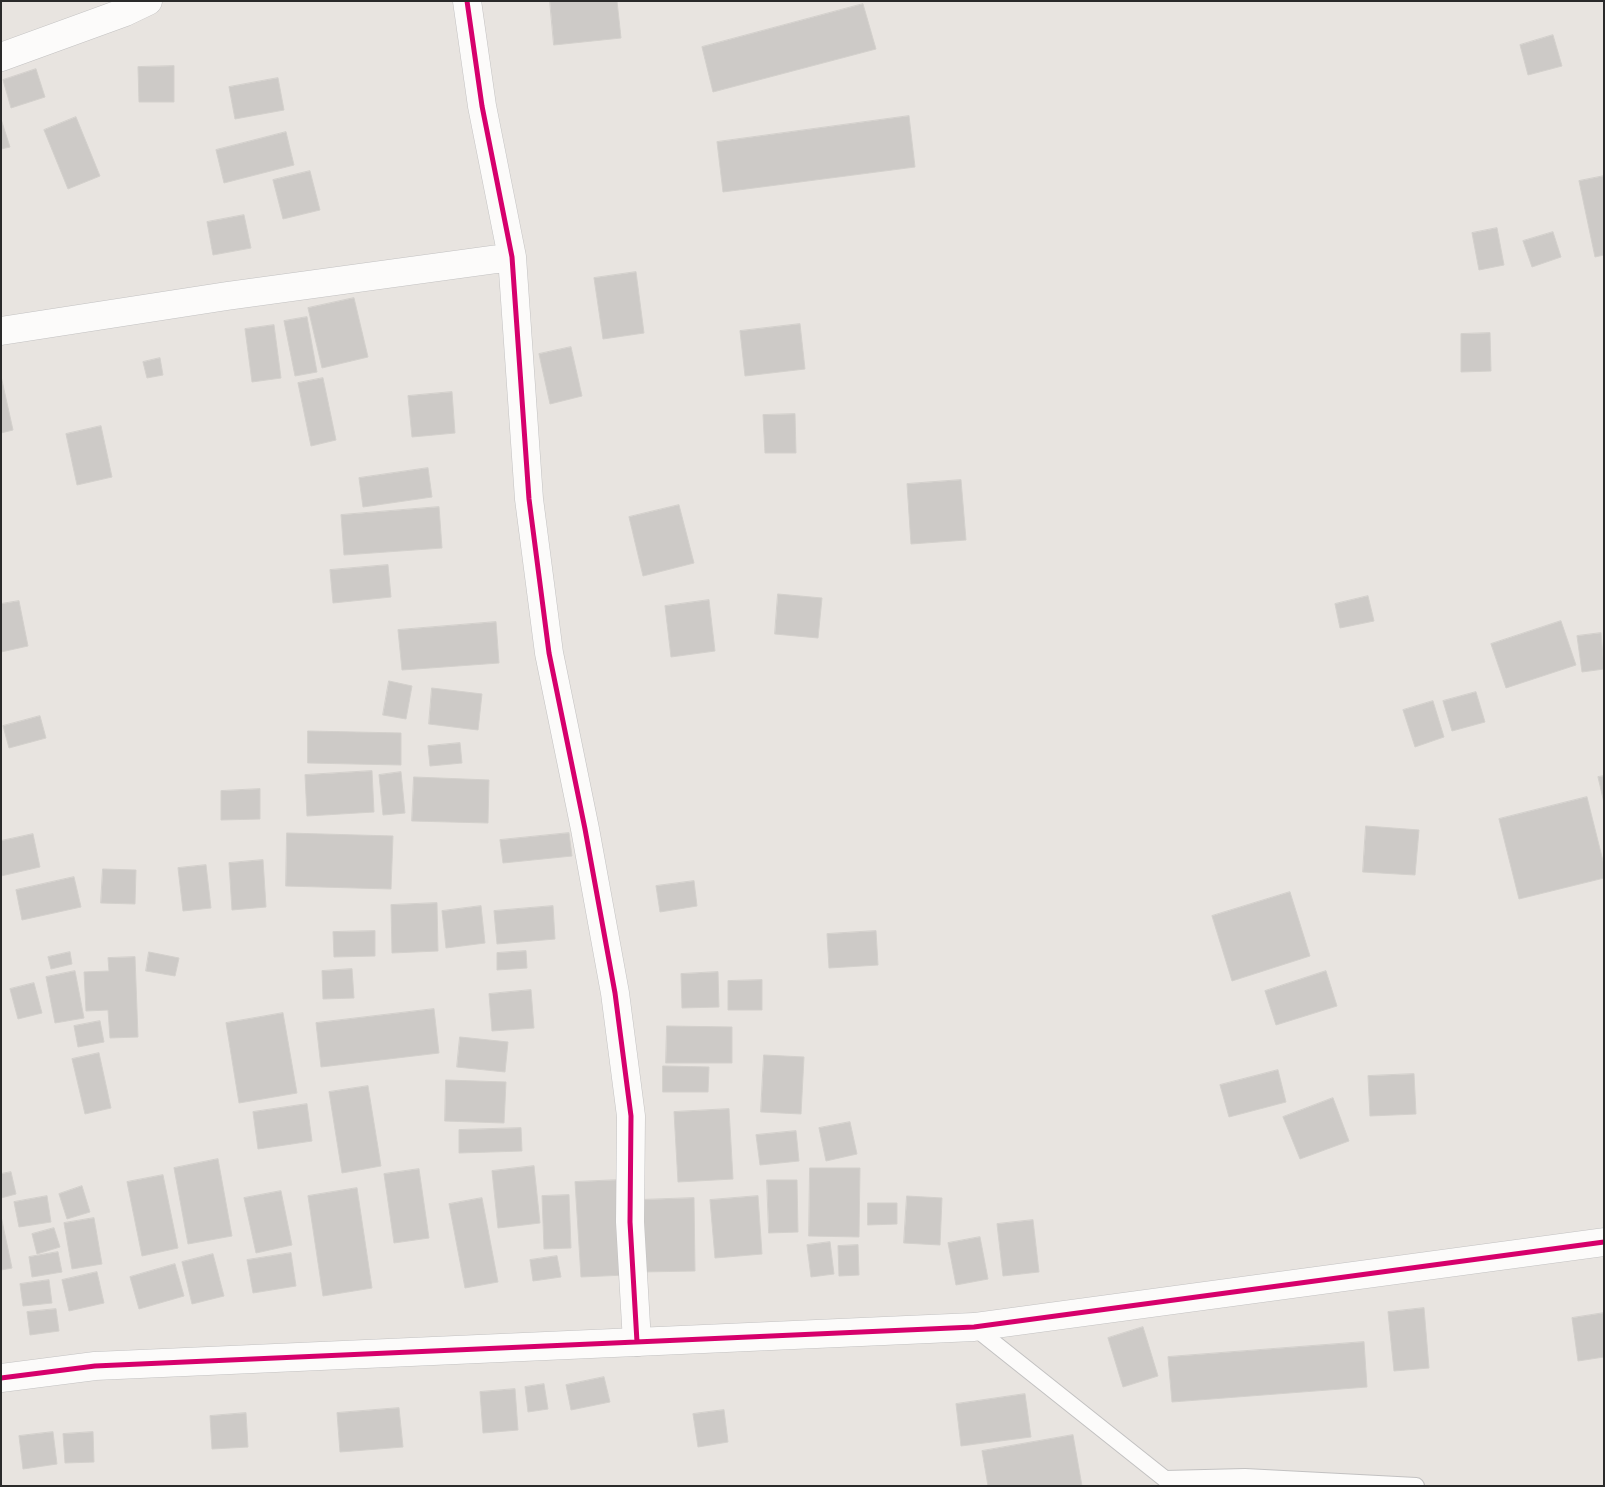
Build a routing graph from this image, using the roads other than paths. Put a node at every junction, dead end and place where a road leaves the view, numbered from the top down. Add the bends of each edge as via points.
1 (148, 1) edge
2 (467, 1) edge
3 (1, 57) edge
4 (512, 257) junction
5 (1, 331) edge
6 (1604, 1242) edge
7 (974, 1327) junction
8 (637, 1342) junction
9 (1, 1378) edge
10 (1166, 1483) edge
11 (1416, 1486) edge

1 - 3 street
2 - 4 street via 482,106
4 - 5 street
4 - 8 street via 529,500 549,653 615,993 631,1116 630,1222
6 - 7 street
7 - 8 street
7 - 10 lane
8 - 9 street via 95,1366
10 - 11 lane via 1245,1477

